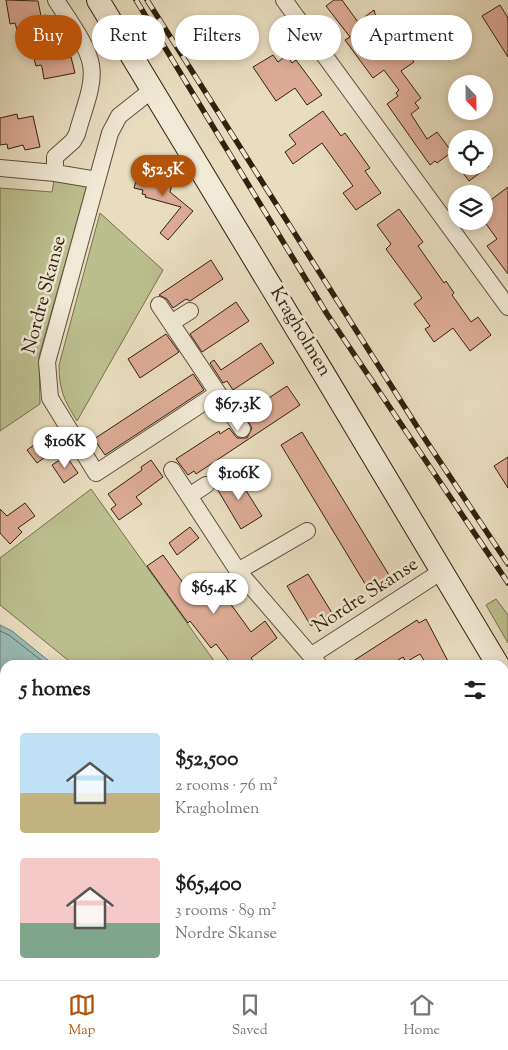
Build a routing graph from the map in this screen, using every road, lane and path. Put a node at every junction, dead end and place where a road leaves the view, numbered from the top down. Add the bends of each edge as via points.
1 (56, 0) edge
2 (98, 0) edge
3 (284, 0) edge
4 (153, 89) junction
5 (0, 168) edge
6 (55, 173) junction
7 (97, 180) junction
8 (159, 304) dead end
9 (508, 307) edge
10 (190, 311) dead end
11 (171, 323) junction
12 (218, 393) junction
13 (242, 429) dead end
14 (172, 470) dead end
15 (206, 484) dead end
16 (189, 496) junction
17 (307, 530) dead end
18 (238, 571) junction
19 (442, 571) junction
20 (315, 660) edge
21 (495, 660) edge

1 - 6 street via 89,55 92,72 77,134 55,157
2 - 4 street, Kragholmen
3 - 9 street
4 - 7 street, Nordre Skanse via 119,116 110,133
4 - 19 street, Kragholmen
5 - 6 street
6 - 7 street
7 - 12 street, Nordre Skanse via 47,362 50,398 96,473
8 - 11 street
10 - 11 street
11 - 12 street
12 - 13 street
14 - 16 street, Nordre Skanse
15 - 16 street
16 - 18 street, Nordre Skanse
17 - 18 street
18 - 20 street, Nordre Skanse
19 - 20 street, Nordre Skanse
19 - 21 street, Kragholmen

